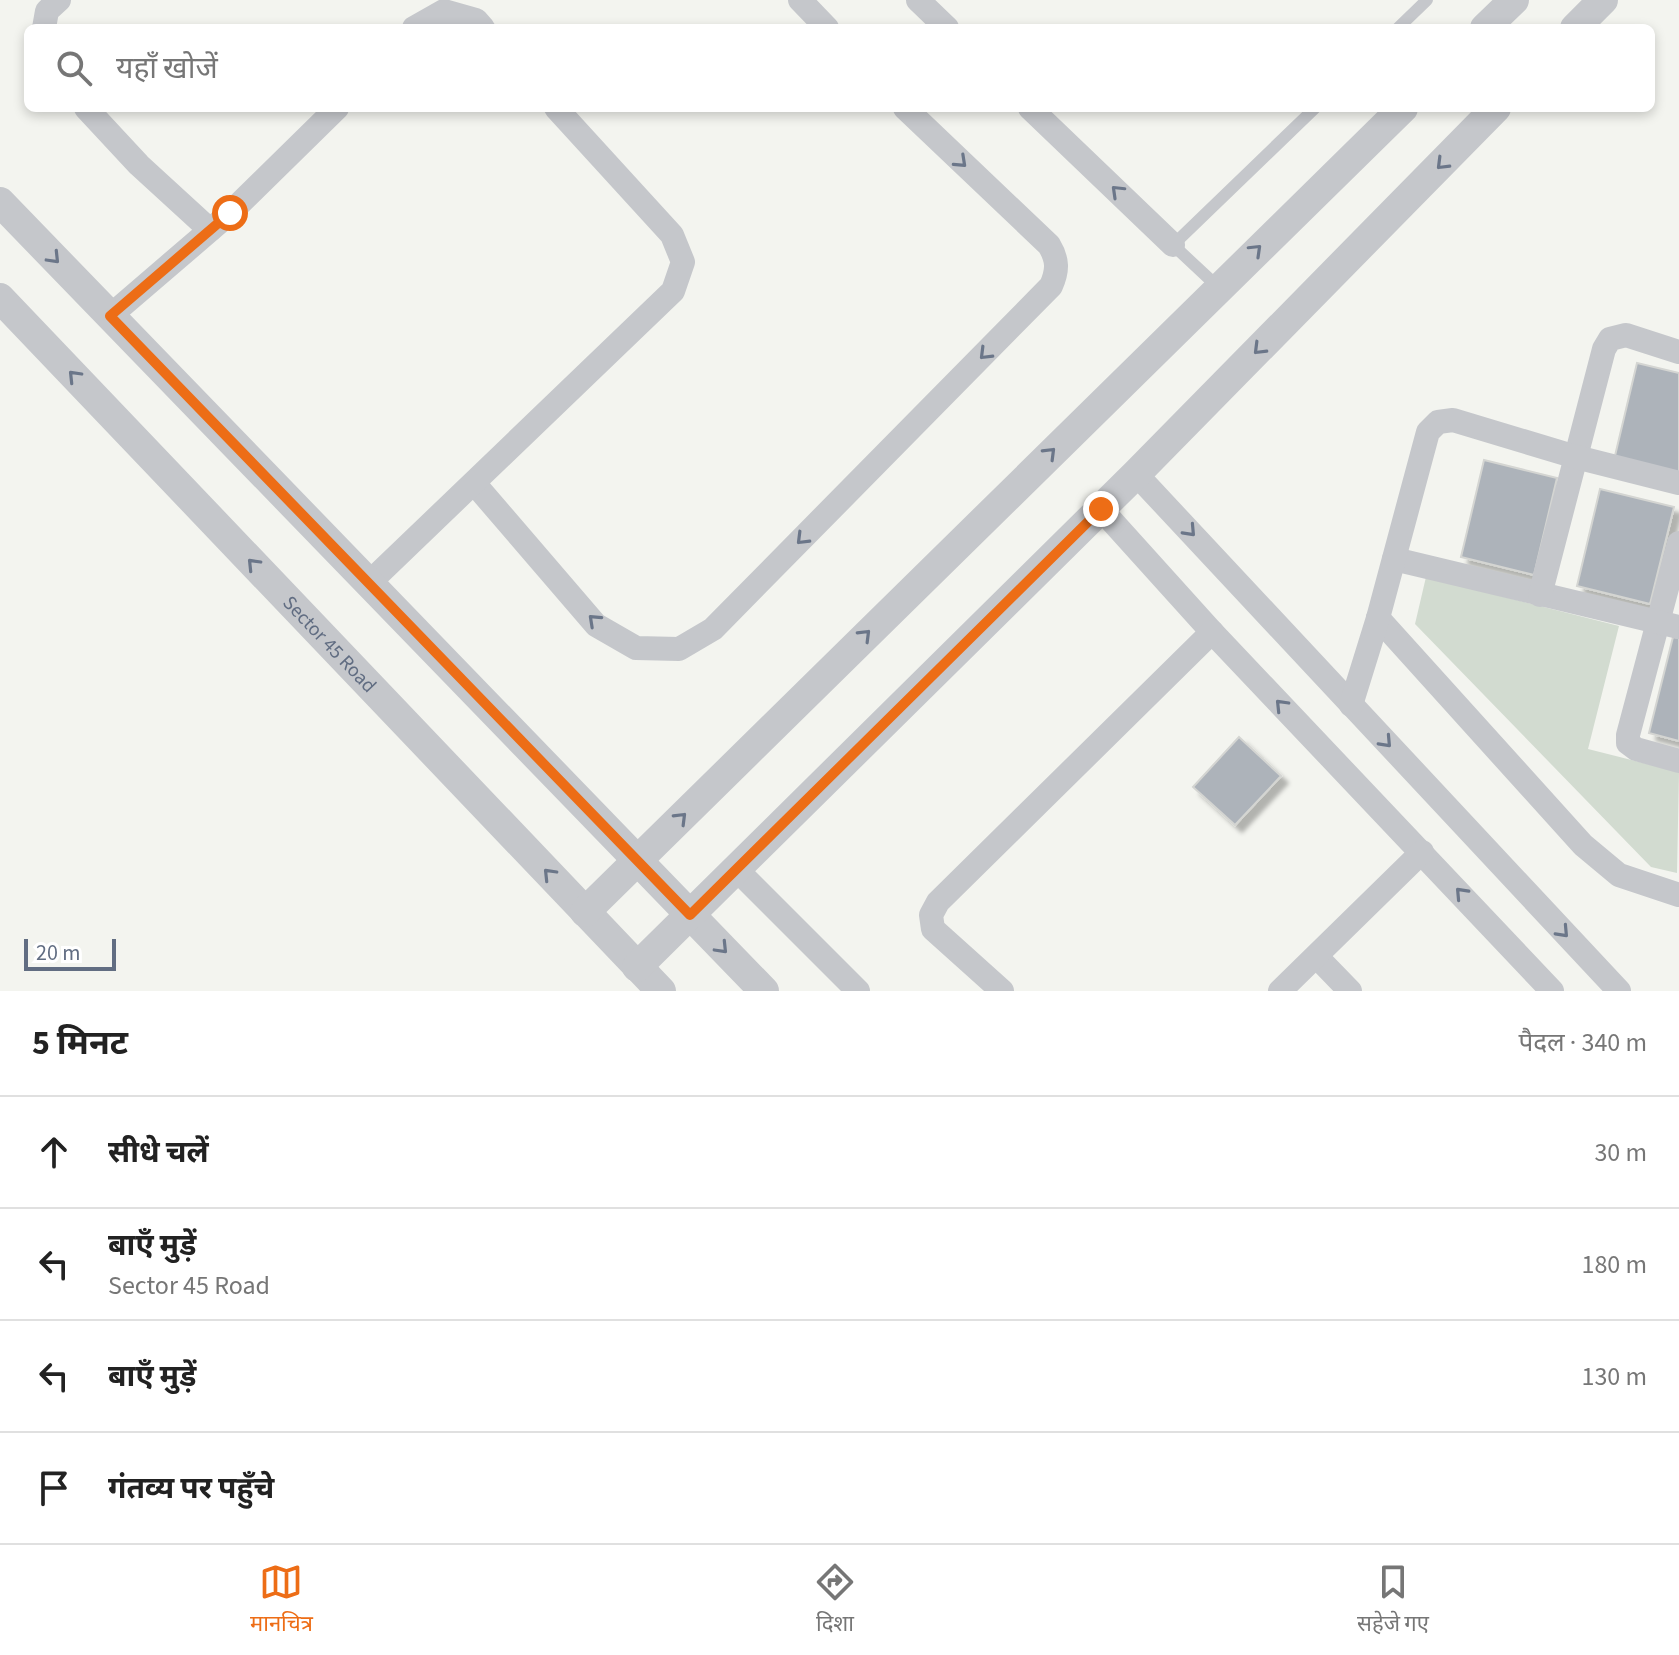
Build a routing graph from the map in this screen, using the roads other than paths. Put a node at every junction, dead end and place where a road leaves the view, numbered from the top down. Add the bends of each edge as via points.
1 (59, 0) edge
2 (800, 0) edge
3 (918, 0) edge
4 (1427, 0) edge
5 (1514, 0) edge
6 (1603, 0) edge
7 (45, 24) edge
8 (421, 24) edge
9 (480, 24) edge
10 (823, 24) edge
11 (943, 24) edge
12 (1402, 24) edge
13 (1489, 24) edge
14 (1579, 24) edge
15 (90, 112) edge
16 (333, 112) edge
17 (560, 112) edge
18 (909, 112) edge
19 (1034, 112) edge
20 (1311, 112) edge
21 (1399, 112) edge
22 (1492, 112) edge
23 (0, 202) edge
24 (210, 230) junction
25 (1173, 245) junction
26 (1218, 287) junction
27 (0, 298) edge
28 (110, 316) junction
29 (1679, 352) edge
30 (1576, 457) junction
31 (1136, 474) junction
32 (474, 483) junction
33 (1679, 483) edge
34 (1101, 509) junction
35 (1679, 543) edge
36 (1394, 559) junction
37 (369, 583) junction
38 (1540, 595) junction
39 (1378, 618) junction
40 (1669, 624) edge
41 (1212, 632) junction
42 (1351, 705) junction
43 (1679, 761) edge
44 (1422, 852) junction
45 (637, 861) junction
46 (736, 869) junction
47 (1679, 895) edge
48 (585, 912) junction
49 (690, 915) junction
50 (1317, 957) junction
51 (637, 967) junction
52 (661, 991) edge
53 (764, 991) edge
54 (858, 991) edge
55 (1002, 991) edge
56 (1280, 991) edge
57 (1350, 991) edge
58 (1552, 991) edge
59 (1619, 991) edge

1 - 7 street via 47,11
2 - 10 street
3 - 11 street
4 - 12 lane
5 - 13 street
6 - 14 street
8 - 9 street via 444,11
15 - 24 street
16 - 24 street
17 - 32 street via 672,235 683,262 673,291
18 -> 32 street via 1049,245 1057,258 1056,275 1051,286 713,629 679,649 636,648 596,625
25 -> 19 street
20 - 25 lane
26 -> 21 street
22 -> 31 street
23 -> 28 street
24 - 28 street
25 - 26 lane
45 -> 26 street
48 -> 27 street, Sector 45 Road
28 - 37 street
29 - 30 street via 1626,335 1610,339
30 - 33 street
30 - 36 street via 1453,420 1438,422 1428,432
30 - 38 street
31 - 34 street
31 -> 42 street
32 - 37 street
34 - 41 street
34 - 46 street
35 - 40 street
36 - 38 street
36 - 39 street
37 - 45 street
38 - 40 street
39 - 42 street
39 - 47 street via 1583,845 1619,875
40 - 43 street via 1628,743
44 -> 41 street
41 - 55 street via 938,902 931,915 933,929
42 -> 59 street
44 - 50 street
58 -> 44 street
45 - 48 street
45 - 49 street
46 - 49 street
46 - 54 street
48 - 51 street, Sector 45 Road
49 - 51 street
49 -> 53 street
50 - 56 street
50 - 57 street
51 - 52 street, Sector 45 Road

